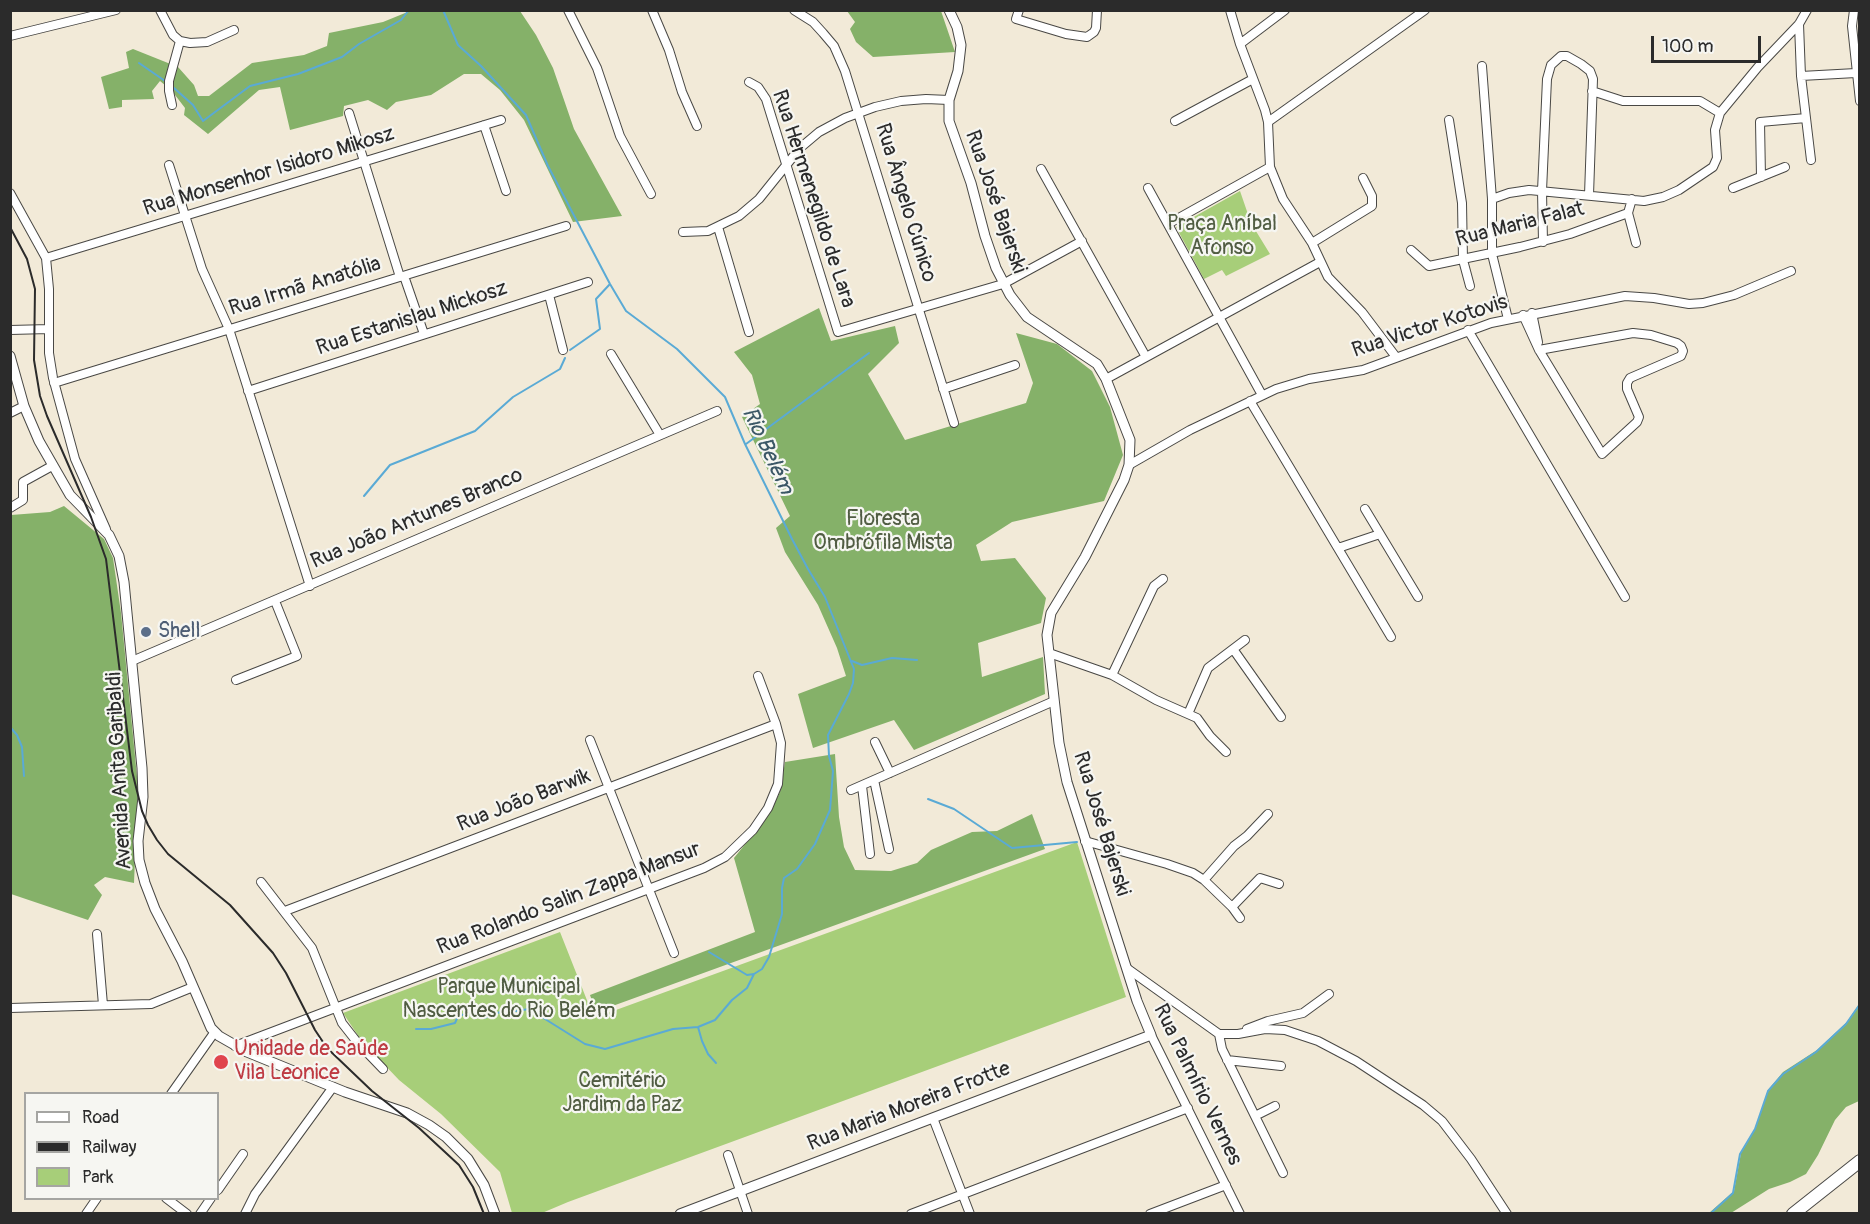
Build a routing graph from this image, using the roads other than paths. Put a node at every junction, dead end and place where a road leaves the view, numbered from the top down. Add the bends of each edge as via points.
1 (116, 10) edge
2 (160, 10) edge
3 (568, 10) edge
4 (652, 10) edge
5 (794, 10) edge
6 (949, 10) edge
7 (1019, 10) edge
8 (1097, 10) edge
9 (1230, 10) edge
10 (1285, 10) edge
11 (1425, 10) edge
12 (1807, 10) edge
13 (1854, 10) edge
14 (1799, 24) junction
15 (234, 30) dead end
16 (10, 36) edge
17 (180, 41) junction
18 (1240, 44) junction
19 (1482, 66) dead end
20 (1856, 73) junction
21 (1801, 76) junction
22 (1253, 78) junction
23 (749, 82) dead end
24 (1592, 91) junction
25 (949, 100) junction
26 (1860, 100) edge
27 (172, 105) dead end
28 (350, 113) dead end
29 (858, 113) junction
30 (1720, 113) junction
31 (1806, 118) junction
32 (501, 120) dead end
33 (1449, 120) dead end
34 (1175, 121) dead end
35 (1268, 122) junction
36 (484, 125) junction
37 (697, 126) dead end
38 (1812, 160) dead end
39 (364, 162) junction
40 (786, 164) junction
41 (170, 165) dead end
42 (1270, 167) junction
43 (1785, 167) dead end
44 (1041, 169) dead end
45 (1761, 177) junction
46 (1363, 178) dead end
47 (1148, 188) dead end
48 (1733, 188) dead end
49 (506, 191) dead end
50 (1542, 191) junction
51 (10, 193) edge
52 (651, 194) dead end
53 (1589, 195) junction
54 (1632, 199) junction
55 (1492, 200) junction
56 (1628, 213) junction
57 (185, 216) junction
58 (1168, 224) junction
59 (566, 226) dead end
60 (718, 227) junction
61 (683, 232) dead end
62 (1082, 241) junction
63 (1543, 242) junction
64 (1312, 243) junction
65 (1636, 243) dead end
66 (1411, 250) dead end
67 (1492, 254) junction
68 (46, 258) junction
69 (1463, 260) junction
70 (1320, 262) junction
71 (1791, 271) dead end
72 (402, 276) junction
73 (588, 282) dead end
74 (1003, 284) junction
75 (1470, 286) dead end
76 (549, 295) junction
77 (918, 308) junction
78 (1532, 313) junction
79 (1523, 315) junction
80 (1219, 318) junction
81 (1508, 319) junction
82 (49, 328) junction
83 (229, 329) junction
84 (10, 330) edge
85 (1468, 330) junction
86 (749, 332) dead end
87 (424, 334) junction
88 (563, 350) dead end
89 (1539, 350) junction
90 (611, 354) dead end
91 (10, 356) edge
92 (1146, 357) junction
93 (1396, 357) junction
94 (1015, 365) dead end
95 (1106, 379) junction
96 (54, 383) junction
97 (943, 389) junction
98 (248, 391) junction
99 (1262, 395) junction
100 (1250, 401) junction
101 (24, 406) junction
102 (717, 411) dead end
103 (10, 413) edge
104 (954, 423) dead end
105 (660, 435) junction
106 (1129, 465) junction
107 (52, 466) junction
108 (10, 508) edge
109 (1365, 508) dead end
110 (1380, 534) junction
111 (109, 535) junction
112 (1338, 548) junction
113 (1163, 579) dead end
114 (310, 586) junction
115 (1418, 597) dead end
116 (1625, 597) dead end
117 (275, 601) junction
118 (1391, 637) dead end
119 (1245, 640) dead end
120 (1233, 649) junction
121 (1049, 653) junction
122 (132, 661) junction
123 (1112, 675) junction
124 (758, 676) dead end
125 (236, 680) dead end
126 (1054, 701) junction
127 (1188, 714) junction
128 (1281, 717) dead end
129 (776, 724) junction
130 (590, 740) dead end
131 (875, 742) dead end
132 (1226, 752) dead end
133 (890, 773) junction
134 (873, 780) junction
135 (862, 786) junction
136 (609, 788) junction
137 (851, 790) dead end
138 (1268, 814) dead end
139 (1085, 841) junction
140 (889, 849) dead end
141 (870, 854) dead end
142 (1204, 880) junction
143 (261, 882) dead end
144 (1280, 884) dead end
145 (648, 889) junction
146 (1232, 907) junction
147 (285, 911) junction
148 (1240, 918) dead end
149 (97, 934) dead end
150 (674, 953) dead end
151 (1128, 969) junction
152 (194, 987) junction
153 (1329, 994) dead end
154 (103, 1005) junction
155 (10, 1008) edge
156 (335, 1008) junction
157 (214, 1033) junction
158 (1219, 1034) junction
159 (1238, 1034) junction
160 (1151, 1035) junction
161 (235, 1046) junction
162 (1227, 1060) junction
163 (1281, 1066) dead end
164 (383, 1070) dead end
165 (333, 1088) junction
166 (172, 1092) edge
167 (1275, 1106) dead end
168 (1188, 1108) junction
169 (1255, 1116) junction
170 (933, 1118) junction
171 (243, 1154) dead end
172 (728, 1155) dead end
173 (1860, 1161) edge
174 (1283, 1173) dead end
175 (1226, 1185) junction
176 (219, 1186) edge
177 (740, 1191) junction
178 (963, 1194) junction
179 (96, 1200) edge
180 (169, 1200) edge
181 (210, 1200) edge
182 (86, 1214) edge
183 (187, 1214) edge
184 (200, 1214) edge
185 (245, 1214) edge
186 (495, 1214) edge
187 (680, 1214) edge
188 (748, 1214) edge
189 (911, 1214) edge
190 (970, 1214) edge
191 (1150, 1214) edge
192 (1240, 1214) edge
193 (1507, 1214) edge
194 (1793, 1214) edge

1 - 16 street
2 - 17 street
3 - 52 street via 597,68 620,136
4 - 37 street
5 - 29 street, Rua Ângelo Cúnico via 813,22 834,46
6 - 25 main road, Rua José Bajerski via 957,27 960,54
7 - 8 street via 1016,19 1087,36 1096,28
9 - 18 street
10 - 18 street
11 - 35 street
12 - 14 street
13 - 20 street
14 - 21 street
14 - 30 street
15 - 17 street via 207,42
17 - 27 street via 170,81
18 - 22 street
19 - 55 street
20 - 21 street
20 - 26 street
21 - 31 street
22 - 34 street
22 - 35 street
23 - 40 street, Rua Hermenegildo de Lara via 766,99
24 - 30 street via 1623,101 1700,101
24 - 50 street via 1590,72 1575,60 1561,56 1551,65
24 - 53 street
25 - 29 street via 901,101
25 - 74 main road, Rua José Bajerski via 952,133
28 - 39 street
29 - 40 street via 819,132
29 - 77 street, Rua Ângelo Cúnico
30 - 54 street via 1713,167 1670,194 1644,201
31 - 38 street
31 - 45 street via 1760,122
32 - 36 street, Rua Monsenhor Isidoro Mikosz
33 - 69 street via 1462,203
35 - 42 street
36 - 39 street, Rua Monsenhor Isidoro Mikosz
36 - 49 street
39 - 57 street, Rua Monsenhor Isidoro Mikosz
39 - 72 street
40 - 60 street via 748,210
40 - 77 street, Rua Hermenegildo de Lara via 838,332
41 - 57 street
42 - 58 street
42 - 64 street via 1283,200
43 - 45 street
44 - 62 street
45 - 48 street
46 - 64 street via 1372,196 1372,206
47 - 58 street
50 - 53 street
50 - 55 street via 1518,191
50 - 63 street
51 - 68 street
53 - 54 street
54 - 56 street
55 - 67 street
56 - 63 street, Rua Maria Falat
56 - 65 street
57 - 68 street, Rua Monsenhor Isidoro Mikosz
57 - 83 street via 204,277
58 - 80 street
59 - 72 street, Rua Irmã Anatólia
60 - 61 street
60 - 86 street
62 - 74 street
62 - 92 street
63 - 67 street, Rua Maria Falat
64 - 70 street
66 - 69 street, Rua Maria Falat via 1429,266
67 - 69 street, Rua Maria Falat
67 - 81 street
68 - 82 street
69 - 75 street
70 - 80 street
70 - 93 street via 1328,277 1362,312
71 - 78 street, Rua Victor Kotovis via 1734,296 1703,303 1625,296
72 - 83 street, Rua Irmã Anatólia
72 - 87 street
73 - 76 street, Rua Estanislau Mickosz
74 - 77 street
74 - 95 main road, Rua José Bajerski via 1027,317 1091,358
76 - 87 street, Rua Estanislau Mickosz
76 - 88 street
77 - 97 street, Rua Ângelo Cúnico
78 - 79 street, Rua Victor Kotovis
78 - 89 street
79 - 81 street, Rua Victor Kotovis
79 - 89 street
80 - 92 street
80 - 99 street
81 - 85 street, Rua Victor Kotovis
82 - 84 street
82 - 96 street
83 - 96 street, Rua Irmã Anatólia
83 - 98 street
85 - 93 street, Rua Victor Kotovis
85 - 116 street
87 - 98 street, Rua Estanislau Mickosz
89 - 89 street via 1602,454 1639,417 1627,389 1630,378 1681,356 1683,351 1677,343 1633,333
90 - 105 street
91 - 101 main road, Avenida Anita Garibaldi
92 - 95 street
93 - 99 street, Rua Victor Kotovis via 1363,370 1297,382
94 - 97 street
95 - 106 main road, Rua José Bajerski via 1127,430
96 - 111 street via 75,459
97 - 104 street, Rua Ângelo Cúnico
98 - 114 street
99 - 100 street, Rua Victor Kotovis
100 - 106 street, Rua Victor Kotovis
100 - 112 street
101 - 103 street
101 - 107 main road, Avenida Anita Garibaldi
102 - 105 street, Rua João Antunes Branco
105 - 114 street, Rua João Antunes Branco
106 - 121 main road, Rua José Bajerski via 1104,523 1051,613
107 - 108 street via 23,482 23,500
107 - 111 main road, Avenida Anita Garibaldi via 70,495
109 - 110 street
110 - 112 street
110 - 115 street
111 - 122 main road, Avenida Anita Garibaldi via 122,567
112 - 118 street
113 - 123 street via 1154,586
114 - 117 street, Rua João Antunes Branco
117 - 122 street, Rua João Antunes Branco
117 - 125 street via 297,656
119 - 120 street
120 - 127 street via 1208,668
120 - 128 street
121 - 123 street
121 - 126 main road, Rua José Bajerski
122 - 152 main road, Avenida Anita Garibaldi via 143,777 139,860 155,909
123 - 127 street
124 - 129 street, Rua Rolando Salin Zappa Mansur
126 - 133 street
126 - 139 main road, Rua José Bajerski via 1062,763
127 - 132 street via 1200,721
129 - 136 street, Rua João Barwik
129 - 145 street, Rua Rolando Salin Zappa Mansur via 781,750 778,784 753,830 715,863
130 - 136 street
131 - 133 street
133 - 134 street
134 - 135 street
134 - 140 street
135 - 137 street
135 - 141 street
136 - 145 street
136 - 147 street, Rua João Barwik
138 - 142 street
139 - 142 street via 1174,866
139 - 151 main road, Rua José Bajerski
142 - 146 street
143 - 147 street
144 - 146 street via 1260,878
145 - 150 street
145 - 156 street, Rua Rolando Salin Zappa Mansur
146 - 148 street
147 - 156 street via 312,948
149 - 154 street
151 - 158 street
151 - 160 main road, Rua Palmírio Vernes
152 - 154 street via 151,1004
152 - 157 main road, Avenida Anita Garibaldi
153 - 159 street via 1303,1013 1260,1023
154 - 155 street
156 - 161 street, Rua Rolando Salin Zappa Mansur
156 - 164 street via 349,1033
157 - 161 main road
157 - 166 street
158 - 159 street
158 - 162 street
159 - 193 street via 1276,1028 1298,1033 1356,1061 1406,1094 1442,1121
160 - 168 street, Rua Palmírio Vernes
160 - 170 main road, Rua Maria Moreira Frotte
161 - 165 main road
162 - 163 street
162 - 169 street
165 - 185 street via 255,1194
165 - 186 main road via 407,1113 446,1137 477,1172
167 - 169 street
168 - 175 street, Rua Palmírio Vernes
168 - 178 street
169 - 174 street
170 - 177 main road, Rua Maria Moreira Frotte
170 - 178 street
171 - 176 street
172 - 177 street
173 - 194 highway
175 - 191 street
175 - 192 street, Rua Palmírio Vernes
177 - 187 main road, Rua Maria Moreira Frotte
177 - 188 street
178 - 189 street
178 - 190 street
179 - 182 street
180 - 183 street
181 - 184 street

